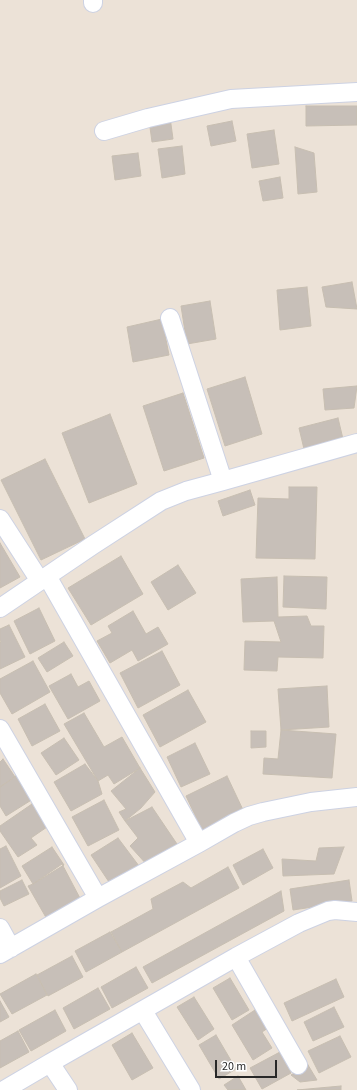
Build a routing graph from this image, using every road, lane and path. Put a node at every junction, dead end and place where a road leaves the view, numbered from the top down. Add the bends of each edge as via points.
1 (357, 92) edge
2 (104, 131) dead end
3 (170, 318) dead end
4 (357, 443) edge
5 (223, 482) junction
6 (0, 520) edge
7 (43, 579) junction
8 (0, 608) edge
9 (0, 729) edge
10 (357, 797) edge
11 (199, 843) junction
12 (98, 898) junction
13 (357, 912) edge
14 (0, 928) edge
15 (6, 951) edge
16 (236, 957) junction
17 (143, 1011) junction
18 (50, 1063) junction
19 (298, 1065) dead end
20 (4, 1090) edge
21 (68, 1090) edge
22 (191, 1090) edge

1 - 2 street via 231,99
3 - 5 street
4 - 5 street
5 - 7 street via 186,491 161,501
6 - 7 street
7 - 8 street
7 - 11 street
9 - 12 street
10 - 11 street via 311,802 249,816
11 - 12 street
12 - 15 street
13 - 16 street via 328,911 299,923
14 - 15 street
16 - 17 street
16 - 19 street
17 - 18 street
17 - 22 street
18 - 20 street
18 - 21 street

